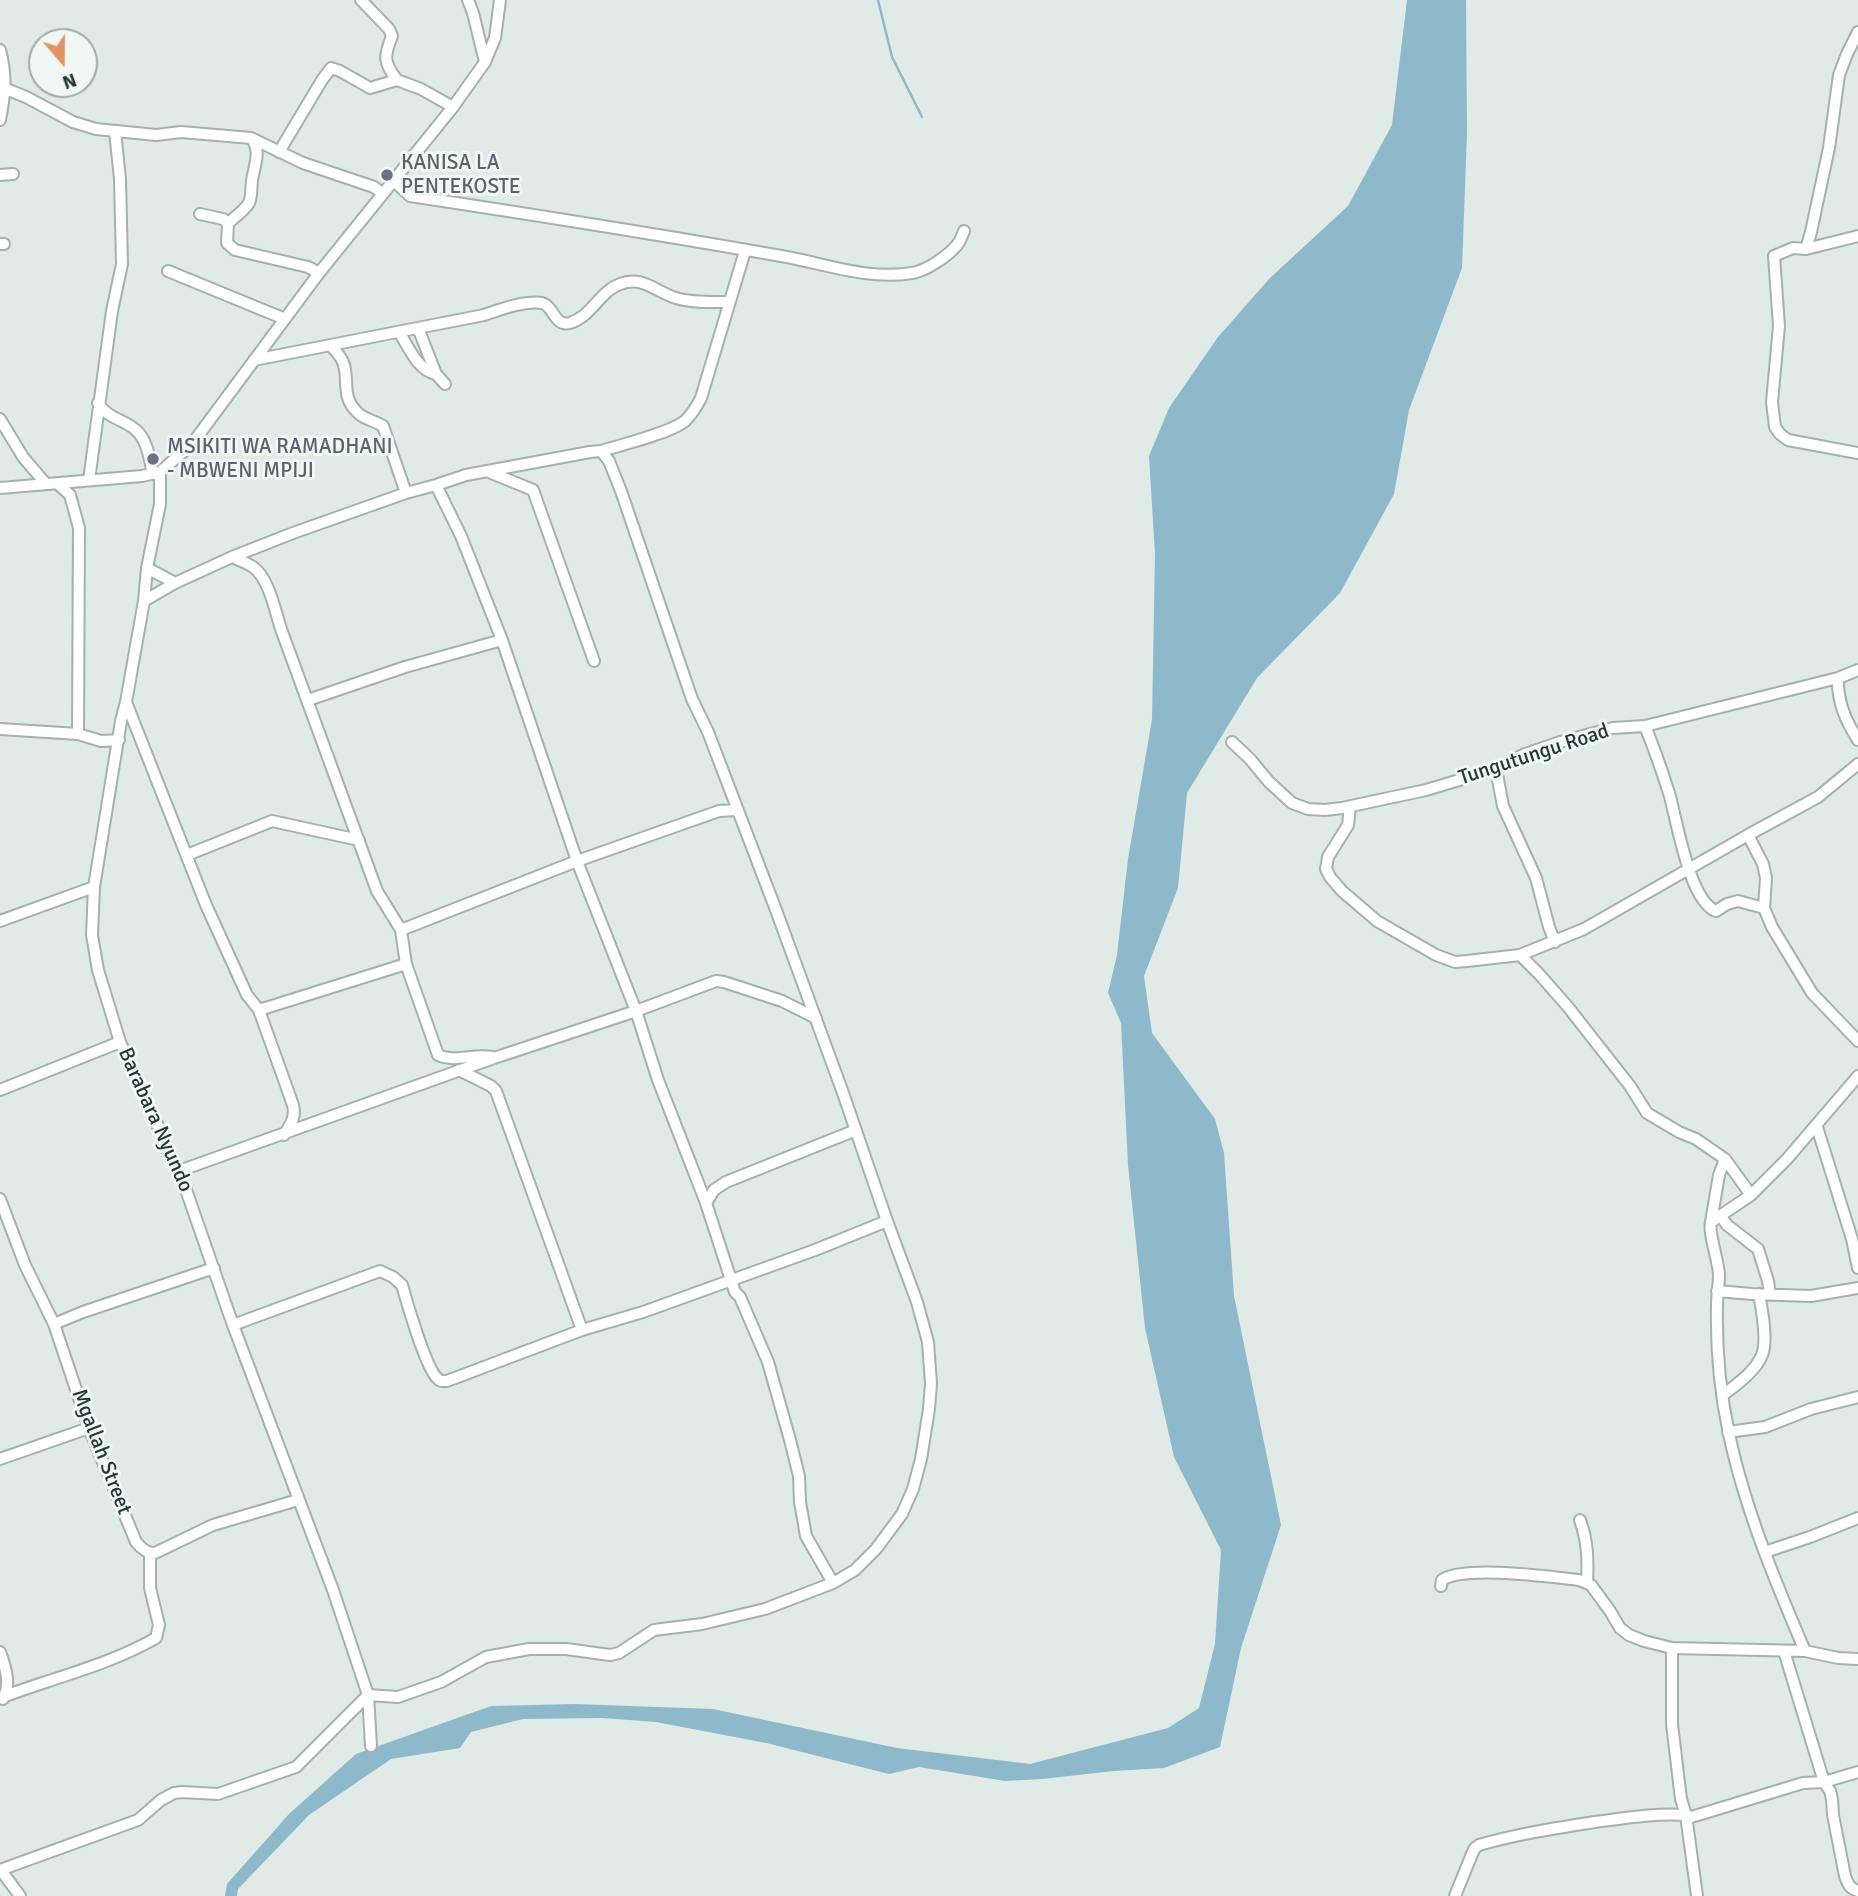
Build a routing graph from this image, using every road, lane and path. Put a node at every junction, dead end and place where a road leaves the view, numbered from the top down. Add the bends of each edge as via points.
1 (361, 0) edge
2 (468, 0) edge
3 (500, 0) edge
4 (1858, 32) edge
5 (0, 50) edge
6 (485, 62) junction
7 (397, 80) junction
8 (5, 89) junction
9 (453, 107) junction
10 (0, 120) edge
11 (116, 131) junction
12 (251, 138) junction
13 (279, 152) junction
14 (0, 174) edge
15 (13, 174) dead end
16 (394, 181) junction
17 (383, 194) junction
18 (200, 214) dead end
19 (228, 223) junction
20 (964, 231) dead end
21 (1858, 236) edge
22 (1806, 249) junction
23 (745, 251) junction
24 (168, 271) dead end
25 (319, 273) junction
26 (729, 302) junction
27 (285, 319) junction
28 (418, 328) junction
29 (399, 332) junction
30 (331, 346) junction
31 (254, 360) junction
32 (436, 374) junction
33 (445, 384) dead end
34 (98, 403) junction
35 (0, 419) edge
36 (601, 452) junction
37 (1858, 453) edge
38 (486, 471) junction
39 (156, 473) junction
40 (89, 480) junction
41 (51, 483) junction
42 (436, 485) junction
43 (0, 488) edge
44 (406, 494) junction
45 (232, 557) junction
46 (147, 568) junction
47 (176, 583) junction
48 (144, 601) junction
49 (502, 640) junction
50 (594, 661) dead end
51 (1858, 670) edge
52 (1838, 678) junction
53 (308, 700) junction
54 (126, 702) junction
55 (1645, 726) junction
56 (0, 729) edge
57 (78, 734) junction
58 (119, 740) junction
59 (1858, 740) edge
60 (1232, 741) dead end
61 (1858, 764) edge
62 (1496, 769) junction
63 (1350, 806) junction
64 (738, 810) junction
65 (1748, 835) junction
66 (359, 840) junction
67 (187, 855) junction
68 (577, 861) junction
69 (1689, 869) junction
70 (94, 887) junction
71 (1764, 908) junction
72 (0, 921) edge
73 (401, 930) junction
74 (1555, 942) junction
75 (1520, 955) junction
76 (405, 964) junction
77 (258, 1010) junction
78 (636, 1012) junction
79 (816, 1018) junction
80 (120, 1041) junction
81 (1858, 1041) edge
82 (494, 1058) junction
83 (458, 1070) junction
84 (1858, 1076) edge
85 (0, 1090) edge
86 (1816, 1127) junction
87 (856, 1130) junction
88 (284, 1135) junction
89 (1725, 1159) junction
90 (179, 1171) junction
91 (1751, 1195) junction
92 (0, 1199) edge
93 (706, 1203) junction
94 (1716, 1218) junction
95 (887, 1222) junction
96 (214, 1268) junction
97 (1858, 1268) edge
98 (731, 1280) junction
99 (1858, 1288) edge
100 (1717, 1291) junction
101 (1765, 1294) junction
102 (54, 1324) junction
103 (233, 1325) junction
104 (582, 1330) junction
105 (1723, 1395) junction
106 (1858, 1397) edge
107 (89, 1428) junction
108 (1728, 1432) junction
109 (0, 1459) edge
110 (298, 1500) junction
111 (1858, 1518) edge
112 (1580, 1520) dead end
113 (1765, 1552) junction
114 (150, 1553) junction
115 (833, 1583) junction
116 (1587, 1583) junction
117 (1441, 1586) dead end
118 (1672, 1648) junction
119 (1784, 1651) junction
120 (1805, 1651) junction
121 (0, 1652) edge
122 (1858, 1658) edge
123 (368, 1695) junction
124 (2, 1699) edge
125 (371, 1746) dead end
126 (1858, 1772) edge
127 (1824, 1782) junction
128 (1686, 1815) junction
129 (0, 1871) edge
130 (1855, 1892) edge
131 (20, 1896) edge
132 (1455, 1896) edge
133 (1698, 1896) edge

1 - 7 street via 390,29 385,54
2 - 6 street
3 - 6 street via 495,38
4 - 22 street via 1839,75 1829,148
5 - 8 street
6 - 9 street
7 - 9 street
7 - 13 street via 370,88 331,68
8 - 10 street
8 - 11 street via 73,122
9 - 16 street
11 - 12 street
11 - 34 street via 122,264
12 - 13 street
12 - 19 street via 256,146 251,196 248,205
13 - 17 street
14 - 15 street
16 - 17 street
16 - 23 street via 410,196
17 - 25 street
18 - 19 street
19 - 25 street via 228,243 235,250
20 - 23 street via 957,246 915,273 860,273
21 - 22 street
22 - 37 street via 1793,248 1774,256 1779,326 1772,402 1775,427 1788,440
23 - 26 street
24 - 27 street
25 - 27 street
26 - 28 street via 675,298 648,284 630,281 606,292 590,311 569,323 555,318 544,303 532,303
26 - 36 street via 701,398 692,413 667,430
27 - 31 street
28 - 29 street
28 - 32 street
29 - 30 street
29 - 32 street via 422,368
30 - 31 street
30 - 44 street via 344,364 350,403 360,415 383,426
31 - 39 street via 192,444
32 - 33 street
34 - 39 street, Barabara Nyundo via 103,411 138,432
34 - 40 street
35 - 41 street via 23,457
36 - 38 street
36 - 64 street via 621,491 692,699
38 - 42 street
38 - 50 street via 533,490
39 - 40 street
39 - 46 street, Barabara Nyundo via 160,504
40 - 41 street
41 - 43 street
41 - 57 street via 70,495 79,528
42 - 44 street
42 - 49 street
44 - 45 street
45 - 47 street
45 - 53 street via 261,575
46 - 47 street
46 - 48 street, Barabara Nyundo
47 - 48 street
48 - 54 street, Barabara Nyundo
49 - 53 street
49 - 68 street
51 - 52 street, Tungutungu Road
52 - 55 street, Tungutungu Road
52 - 59 street via 1846,718
53 - 66 street
54 - 58 street, Barabara Nyundo
54 - 67 street
55 - 62 street, Tungutungu Road via 1613,728 1560,742
55 - 69 street
56 - 57 street
57 - 58 street via 101,741
58 - 70 street, Barabara Nyundo
60 - 63 street, Tungutungu Road via 1292,803 1325,810
61 - 65 street via 1818,797
62 - 63 street, Tungutungu Road
62 - 74 street via 1503,806 1536,878
63 - 75 street via 1348,825 1326,863 1342,891 1377,921 1444,959 1455,962
64 - 68 street via 719,811
64 - 79 street
65 - 69 street
65 - 71 street via 1763,864
66 - 67 street via 272,821
66 - 73 street via 377,891
67 - 77 street via 206,905
68 - 73 street
68 - 78 street
69 - 71 street via 1712,910 1738,901
69 - 74 street
70 - 72 street
70 - 80 street, Barabara Nyundo via 92,935
71 - 81 street via 1812,993
73 - 76 street
74 - 75 street
75 - 89 street via 1567,1007 1647,1113
76 - 77 street
76 - 82 street via 438,1055
77 - 88 street via 294,1110
78 - 79 street via 716,981 766,995
78 - 82 street
78 - 93 street
79 - 87 street
80 - 85 street
80 - 90 street, Barabara Nyundo
82 - 83 street
83 - 88 street
83 - 104 street via 496,1091
84 - 86 street
86 - 91 street
86 - 97 street
87 - 93 street via 726,1182
87 - 95 street
88 - 90 street
89 - 91 street
89 - 94 street via 1718,1175
90 - 96 street, Barabara Nyundo
91 - 94 street
92 - 102 street, Mgallah Street
93 - 98 street
94 - 100 street via 1709,1227 1717,1256
94 - 101 street via 1758,1250 1768,1281
95 - 98 street
95 - 115 street via 929,1342 929,1409 916,1479 902,1514 876,1549
96 - 102 street
96 - 103 street, Barabara Nyundo
98 - 104 street
98 - 115 street via 768,1362 799,1476 806,1536
99 - 101 street via 1811,1296
100 - 101 street
100 - 105 street
101 - 105 street via 1763,1354
102 - 107 street, Mgallah Street
103 - 104 street via 380,1271 402,1285 429,1366 441,1381
103 - 110 street, Barabara Nyundo
105 - 108 street
106 - 108 street via 1765,1426
107 - 109 street
107 - 114 street, Mgallah Street via 136,1542
108 - 113 street
110 - 114 street via 213,1525
110 - 123 street, Barabara Nyundo
111 - 113 street
112 - 116 street via 1586,1536
113 - 120 street
114 - 124 street via 150,1588 159,1625 156,1638
115 - 123 street via 765,1609 654,1630 619,1653 529,1649 486,1657 441,1682 398,1697
116 - 117 street via 1458,1573 1442,1580
116 - 118 street via 1629,1635
118 - 119 street
118 - 128 street via 1672,1724
119 - 120 street
119 - 127 street
120 - 122 street
121 - 124 street via 7,1673
123 - 125 street, Barabara Nyundo
123 - 129 street via 296,1767 218,1794 174,1793 138,1820
126 - 127 street
127 - 128 street via 1803,1783
127 - 130 street via 1832,1799 1845,1876
128 - 132 street via 1637,1816 1479,1845
128 - 133 street
129 - 131 street

